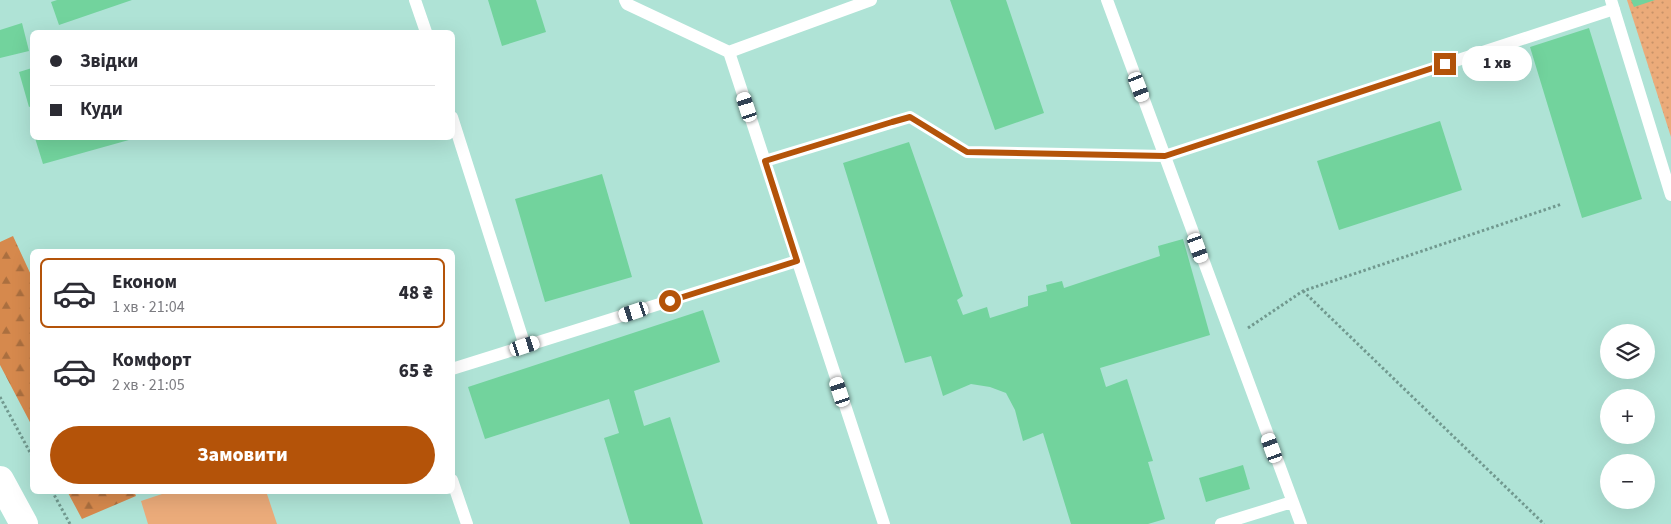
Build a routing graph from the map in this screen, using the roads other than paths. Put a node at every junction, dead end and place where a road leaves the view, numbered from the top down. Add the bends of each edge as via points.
1 (415, 0) edge
2 (626, 0) edge
3 (871, 0) edge
4 (1107, 0) edge
5 (1612, 5) edge
6 (425, 30) edge
7 (729, 52) junction
8 (455, 126) edge
9 (1165, 156) junction
10 (765, 161) junction
11 (1671, 195) edge
12 (797, 261) junction
13 (525, 346) junction
14 (455, 368) edge
15 (0, 480) edge
16 (455, 489) edge
17 (1292, 502) junction
18 (24, 524) edge
19 (467, 524) edge
20 (884, 524) edge
21 (1221, 524) edge
22 (1301, 524) edge

1 - 6 lane
2 - 7 lane via 627,4
3 - 7 lane
4 - 9 lane
5 - 9 lane
5 - 11 lane
7 - 10 lane
8 - 13 lane
9 - 10 lane via 967,152 910,117
9 - 17 lane
10 - 12 lane
12 - 13 lane
12 - 20 lane
13 - 14 lane
15 - 18 main road
16 - 19 lane
17 - 21 lane
17 - 22 lane

